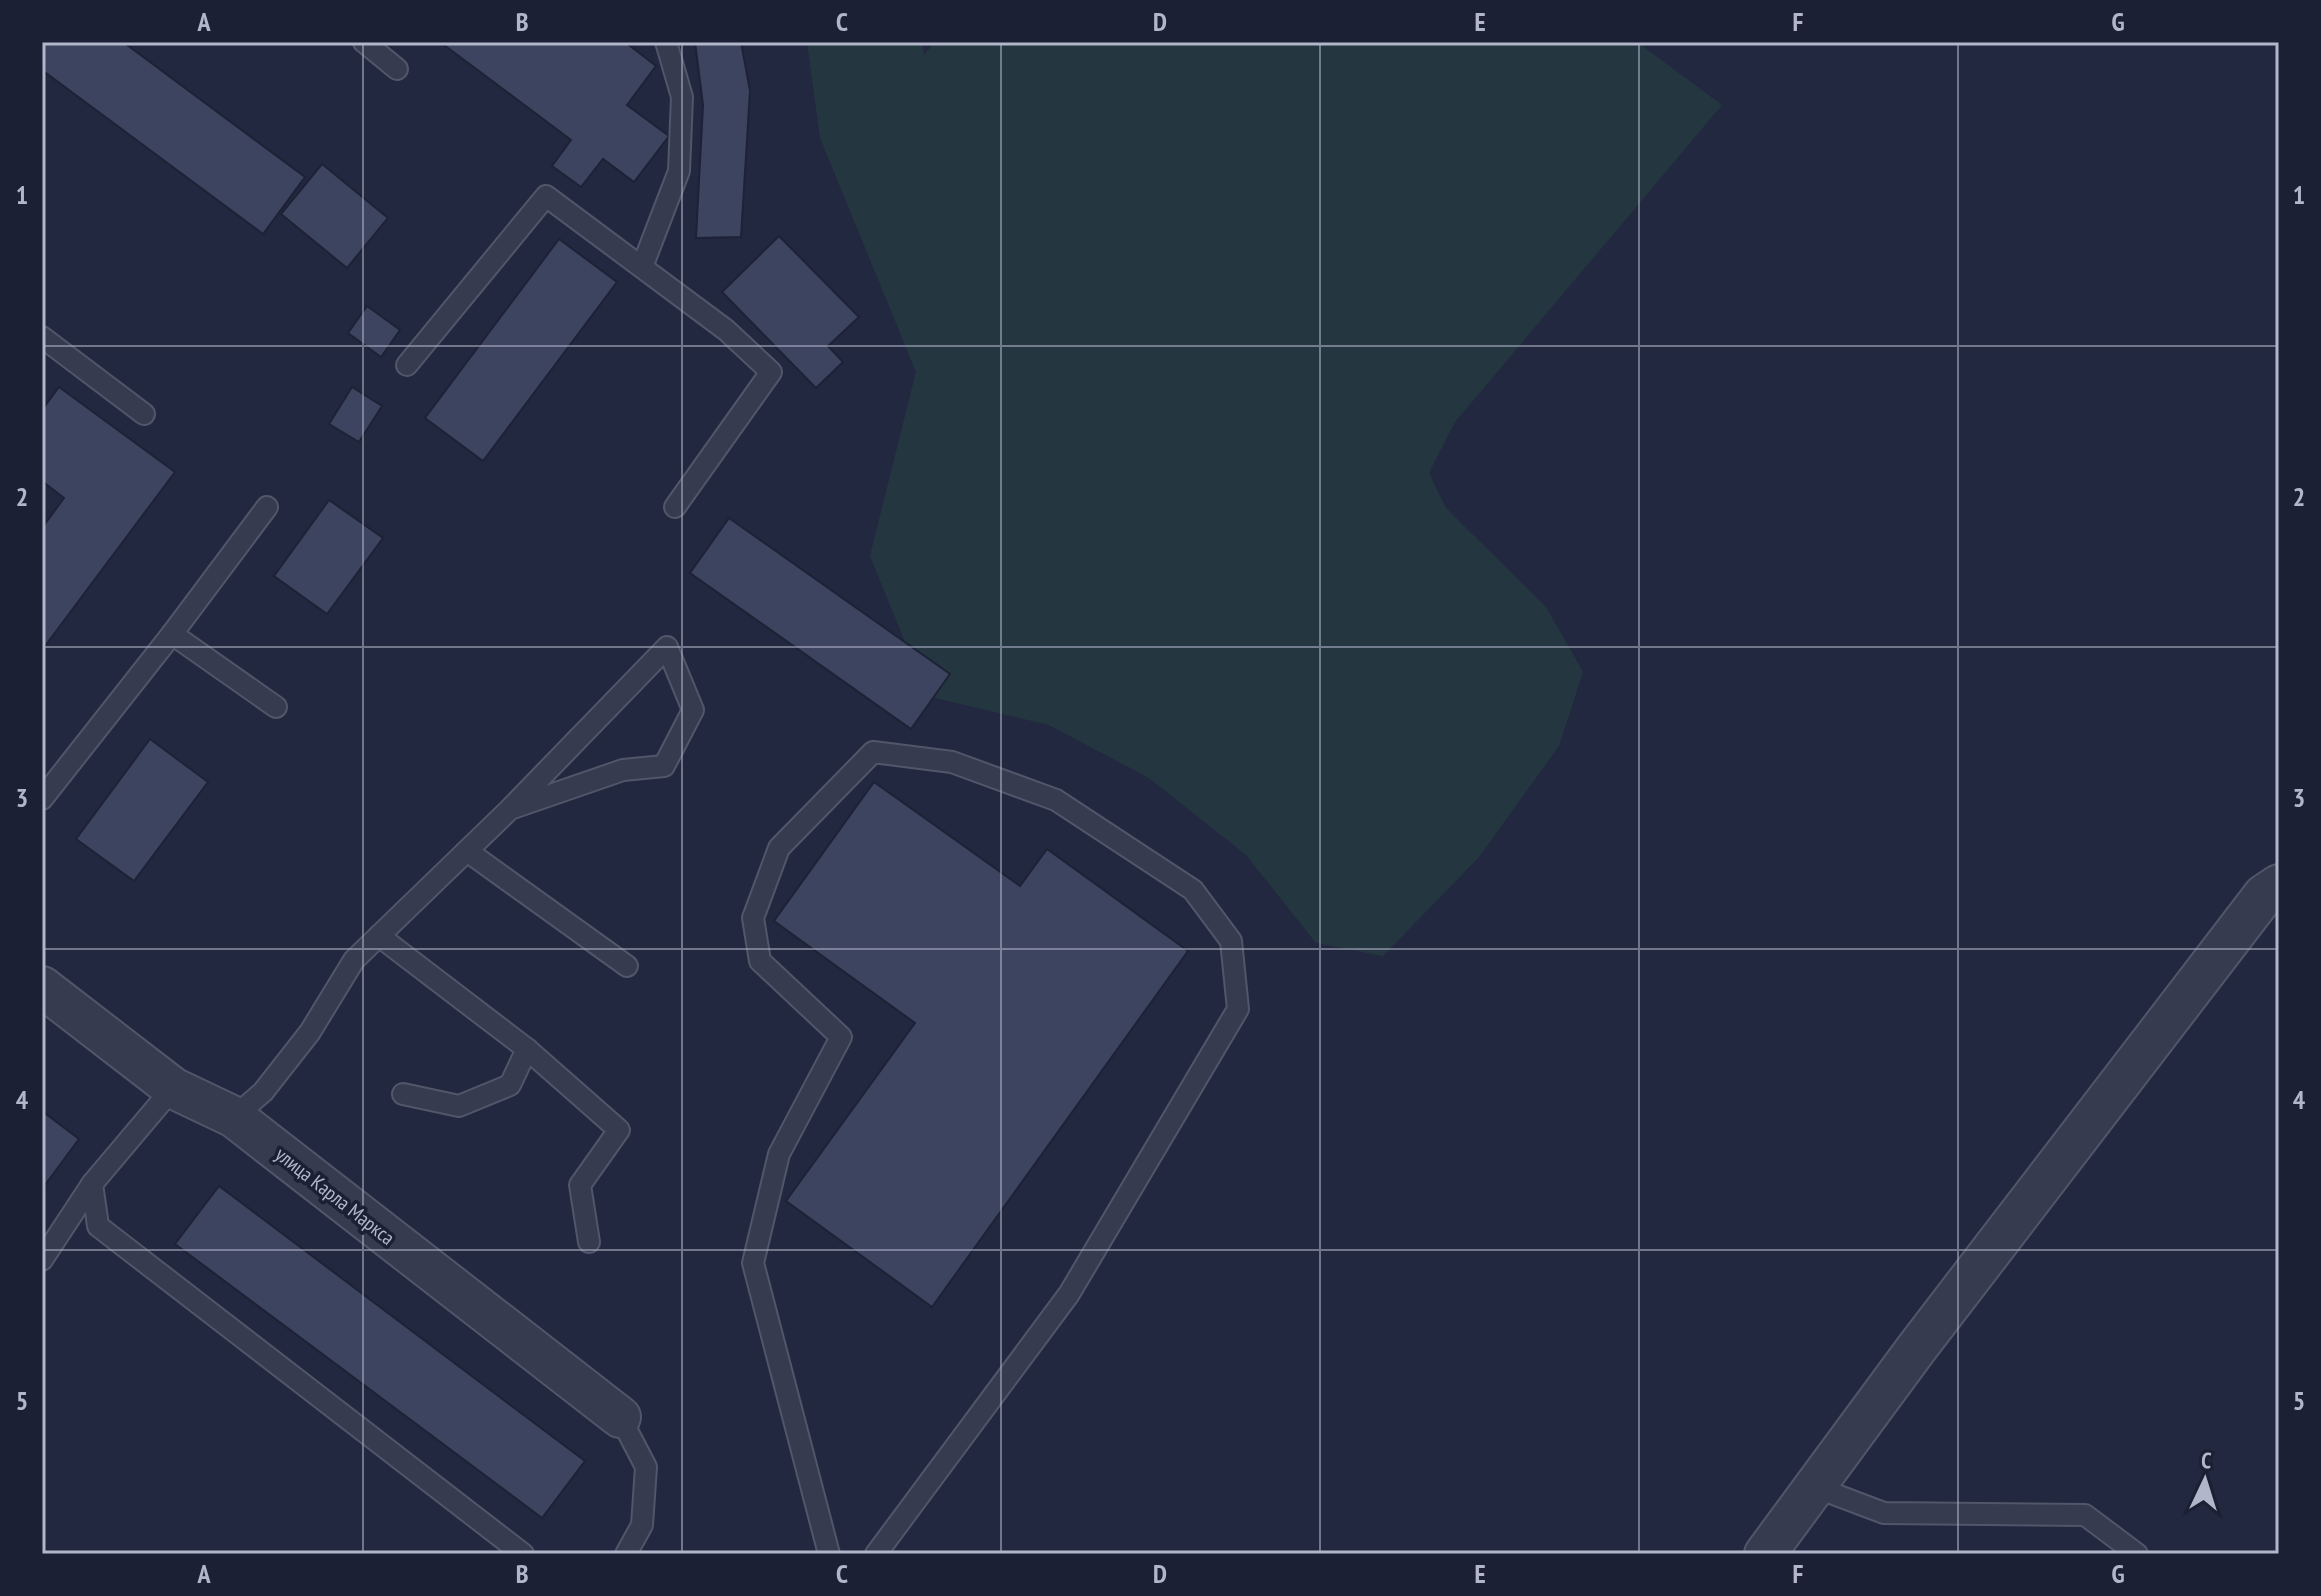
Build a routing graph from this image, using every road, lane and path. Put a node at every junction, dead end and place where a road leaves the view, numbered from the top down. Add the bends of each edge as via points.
1 (364, 42) edge
2 (666, 42) edge
3 (397, 69) dead end
4 (642, 267) junction
5 (42, 337) edge
6 (407, 365) dead end
7 (144, 414) dead end
8 (267, 507) dead end
9 (675, 507) dead end
10 (172, 634) junction
11 (276, 707) dead end
12 (42, 799) edge
13 (510, 809) junction
14 (467, 851) junction
15 (2279, 885) edge
16 (379, 936) junction
17 (627, 966) dead end
18 (42, 987) edge
19 (527, 1049) junction
20 (173, 1088) junction
21 (403, 1094) dead end
22 (234, 1117) junction
23 (92, 1184) junction
24 (589, 1242) dead end
25 (42, 1260) edge
26 (620, 1417) joint
27 (1815, 1487) junction
28 (523, 1554) edge
29 (626, 1554) edge
30 (829, 1554) edge
31 (876, 1554) edge
32 (1765, 1554) edge
33 (2137, 1554) edge

1 - 3 lane
2 - 4 lane via 682,97 679,171
4 - 6 lane via 546,196
4 - 9 lane via 726,330 771,372
5 - 7 lane
8 - 10 lane
10 - 11 lane
10 - 12 lane
13 - 13 lane via 623,770 664,766 693,710 667,647
13 - 14 lane
14 - 16 lane
14 - 17 lane
15 - 27 street via 2264,895
16 - 19 lane
16 - 22 lane via 354,960 310,1032 263,1092
18 - 20 street, улица Карла Маркса
19 - 21 lane via 510,1085 459,1106
19 - 24 lane via 619,1130 580,1185
20 - 22 street, улица Карла Маркса
20 - 23 lane
22 - 26 street, улица Карла Маркса
23 - 25 lane
23 - 28 lane via 98,1226
26 - 29 lane via 646,1467 642,1525
27 - 32 street
27 - 33 lane via 1884,1513 2085,1515
30 - 31 lane via 753,1263 779,1154 841,1037 760,961 753,918 779,848 873,752 952,762 1056,800 1193,890 1231,941 1238,1009 1069,1294

